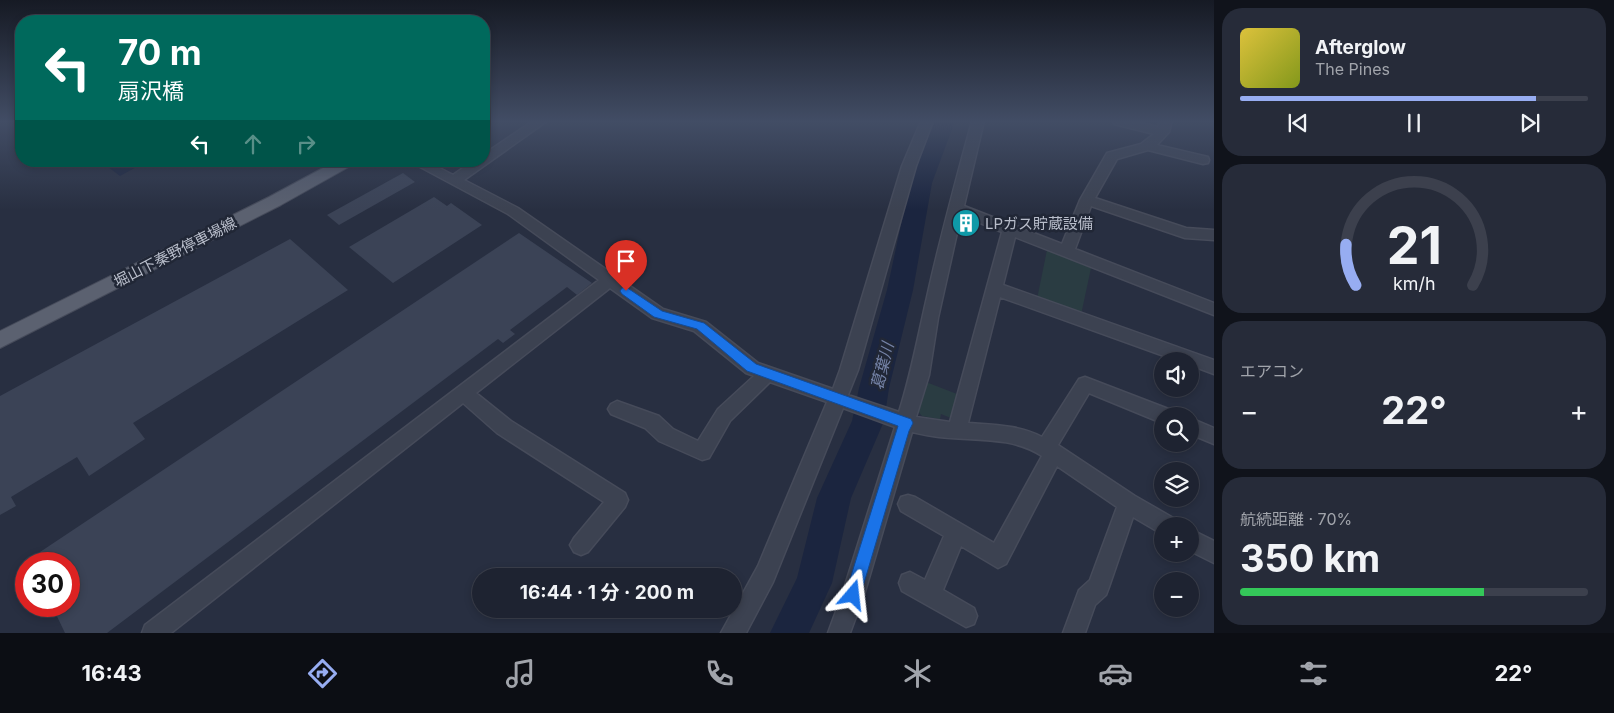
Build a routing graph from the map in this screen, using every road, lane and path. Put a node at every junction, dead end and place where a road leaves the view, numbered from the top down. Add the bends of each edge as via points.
1 (915, 151) edge
2 (970, 151) edge
3 (1130, 151) edge
4 (1160, 151) edge
5 (1203, 160) dead end
6 (337, 167) edge
7 (427, 167) edge
8 (474, 167) edge
9 (453, 181) junction
10 (1087, 200) junction
11 (955, 208) junction
12 (1010, 228) junction
13 (1214, 235) edge
14 (1067, 250) junction
15 (610, 280) junction
16 (993, 288) junction
17 (1214, 309) edge
18 (0, 340) edge
19 (1214, 368) edge
20 (767, 374) junction
21 (464, 394) junction
22 (838, 398) junction
23 (617, 410) dead end
24 (1154, 412) edge
25 (907, 423) junction
26 (957, 429) junction
27 (1199, 430) edge
28 (1214, 436) edge
29 (1050, 451) junction
30 (908, 504) dead end
31 (1128, 504) junction
32 (1154, 518) edge
33 (956, 532) junction
34 (1199, 544) edge
35 (580, 545) dead end
36 (1214, 553) edge
37 (910, 583) dead end
38 (930, 595) junction
39 (966, 616) dead end
40 (155, 633) edge
41 (732, 633) edge
42 (839, 633) edge
43 (1074, 633) edge

1 - 22 street
2 - 11 street
3 - 10 street via 1112,156
4 - 5 street
6 - 18 main road, 堀山下秦野停車場線
7 - 9 street
8 - 9 street
9 - 15 street via 512,211
10 - 13 street via 1184,232
10 - 14 street
11 - 12 street
11 - 25 street
12 - 14 street
12 - 16 street
14 - 17 street
15 - 20 street via 658,314 700,326 752,368
15 - 21 street
16 - 19 street
16 - 26 street
20 - 22 street
20 - 23 street via 724,415 702,452 666,435 652,422
21 - 35 street via 504,427 618,500
21 - 40 street
22 - 25 street
22 - 41 street via 771,561 746,614
24 - 29 street via 1084,384
25 - 26 street
25 - 42 street
26 - 29 street via 1007,434 1028,439
27 - 28 street
29 - 31 street
29 - 33 street via 998,557
30 - 33 street
31 - 32 street
31 - 43 street via 1098,587 1087,598
33 - 38 street
34 - 36 street
37 - 38 street
38 - 39 street

